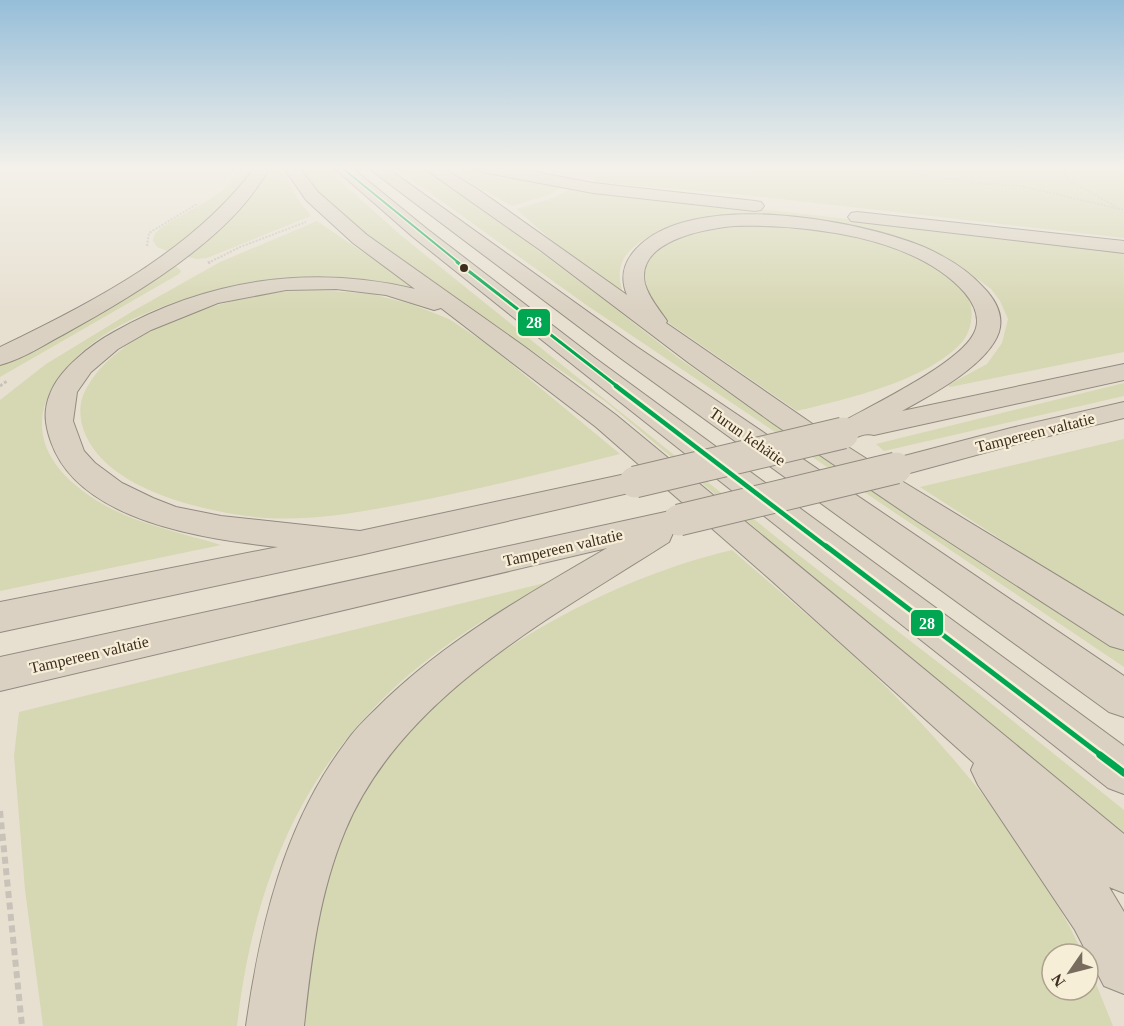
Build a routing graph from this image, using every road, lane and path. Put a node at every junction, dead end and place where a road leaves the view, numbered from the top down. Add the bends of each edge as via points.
1 (180, 215) edge
2 (222, 215) edge
3 (332, 215) edge
4 (398, 215) edge
5 (440, 215) edge
6 (503, 215) edge
7 (835, 215) edge
8 (307, 222) dead end
9 (1124, 247) edge
10 (154, 250) dead end
11 (199, 268) dead end
12 (463, 315) junction
13 (661, 330) junction
14 (0, 357) edge
15 (1124, 372) edge
16 (1124, 410) edge
17 (1124, 428) edge
18 (843, 433) junction
19 (1021, 434) junction
20 (679, 520) junction
21 (360, 543) junction
22 (0, 617) edge
23 (1124, 636) edge
24 (0, 674) edge
25 (1124, 699) edge
26 (961, 726) junction
27 (1124, 773) edge
28 (0, 811) edge
29 (1124, 868) edge
30 (1124, 966) edge
31 (22, 1026) edge
32 (275, 1026) edge

1 - 10 path via 149,234 147,246
2 - 14 highway via 171,257
3 - 12 highway
4 - 27 highway
5 - 25 highway, Turun kehätie via 628,352
6 - 13 highway
7 - 9 highway
8 - 11 path via 240,247
12 - 21 highway via 409,294 362,285 309,283 249,289 180,307 127,332 86,364 64,395 58,421 67,447 92,478 129,500 212,526
12 - 26 highway via 606,421
13 - 18 highway via 634,283 635,265 645,250 658,241 709,224 778,221 853,232 912,251 959,275 978,292 987,309 987,334 981,344 940,376
13 - 23 highway via 735,385 907,500
15 - 18 highway
16 - 19 highway, Tampereen valtatie
17 - 19 highway
18 - 21 highway, bridge
19 - 20 highway, Tampereen valtatie, bridge
20 - 24 highway, Tampereen valtatie
20 - 32 highway via 467,656 403,710 363,754 333,806 304,870 286,948
21 - 22 highway
26 - 29 highway
26 - 30 highway via 1094,910
28 - 31 path

